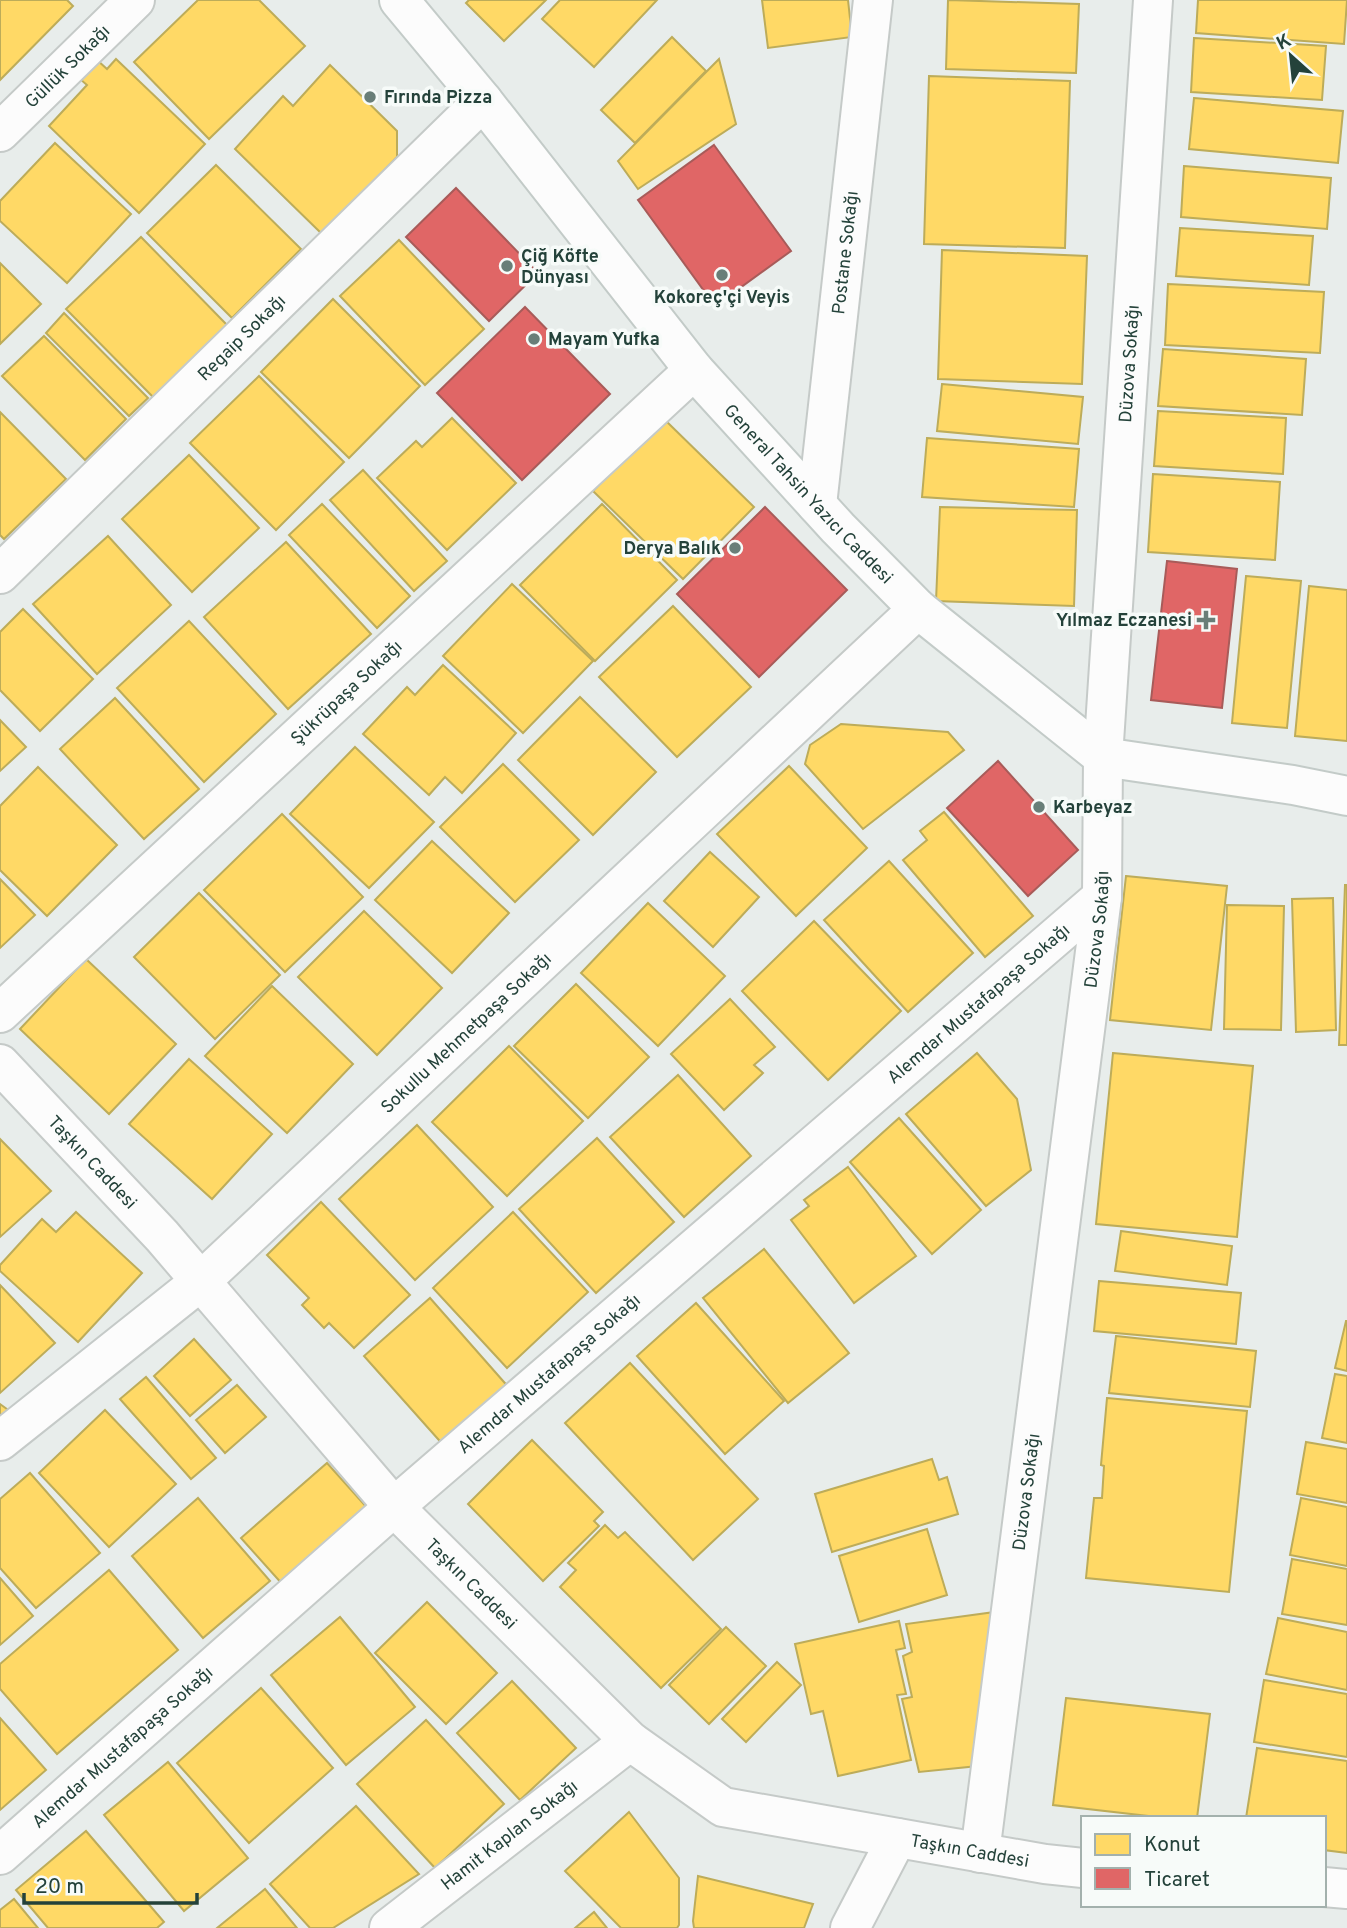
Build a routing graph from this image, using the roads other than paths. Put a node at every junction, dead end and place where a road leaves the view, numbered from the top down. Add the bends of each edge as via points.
1 (135, 0) edge
2 (399, 0) edge
3 (873, 0) edge
4 (1153, 0) edge
5 (482, 101) junction
6 (0, 132) edge
7 (694, 370) junction
8 (817, 505) junction
9 (0, 574) edge
10 (918, 609) junction
11 (1103, 757) junction
12 (1347, 796) edge
13 (1102, 897) junction
14 (0, 1013) edge
15 (0, 1064) edge
16 (201, 1281) junction
17 (0, 1441) edge
18 (394, 1507) junction
19 (630, 1741) junction
20 (897, 1838) junction
21 (981, 1853) junction
22 (0, 1855) edge
23 (1081, 1868) edge
24 (1326, 1887) edge
25 (1347, 1889) edge
26 (389, 1928) edge
27 (850, 1928) edge

1 - 6 street, Güllük Sokağı
2 - 5 street, General Tahsin Yazıcı Caddesi
3 - 8 street, Postane Sokağı
4 - 11 street, Düzova Sokağı
5 - 7 street, General Tahsin Yazıcı Caddesi
5 - 9 street, Regaip Sokağı
7 - 8 street, General Tahsin Yazıcı Caddesi
7 - 14 street, Şükrüpaşa Sokağı
8 - 10 street, General Tahsin Yazıcı Caddesi
10 - 11 street, General Tahsin Yazıcı Caddesi
10 - 16 street, Sokullu Mehmetpaşa Sokağı
11 - 12 street
11 - 13 street, Düzova Sokağı
13 - 18 street, Alemdar Mustafapaşa Sokağı
13 - 21 street, Düzova Sokağı
15 - 16 street, Taşkın Caddesi
16 - 17 street, Sokullu Mehmetpaşa Sokağı
16 - 18 street, Taşkın Caddesi
18 - 19 street, Taşkın Caddesi
18 - 22 street, Alemdar Mustafapaşa Sokağı
19 - 20 street, Taşkın Caddesi via 723,1807
19 - 26 street, Hamit Kaplan Sokağı
20 - 21 street, Taşkın Caddesi
20 - 27 street
21 - 23 street, Taşkın Caddesi
24 - 25 street

